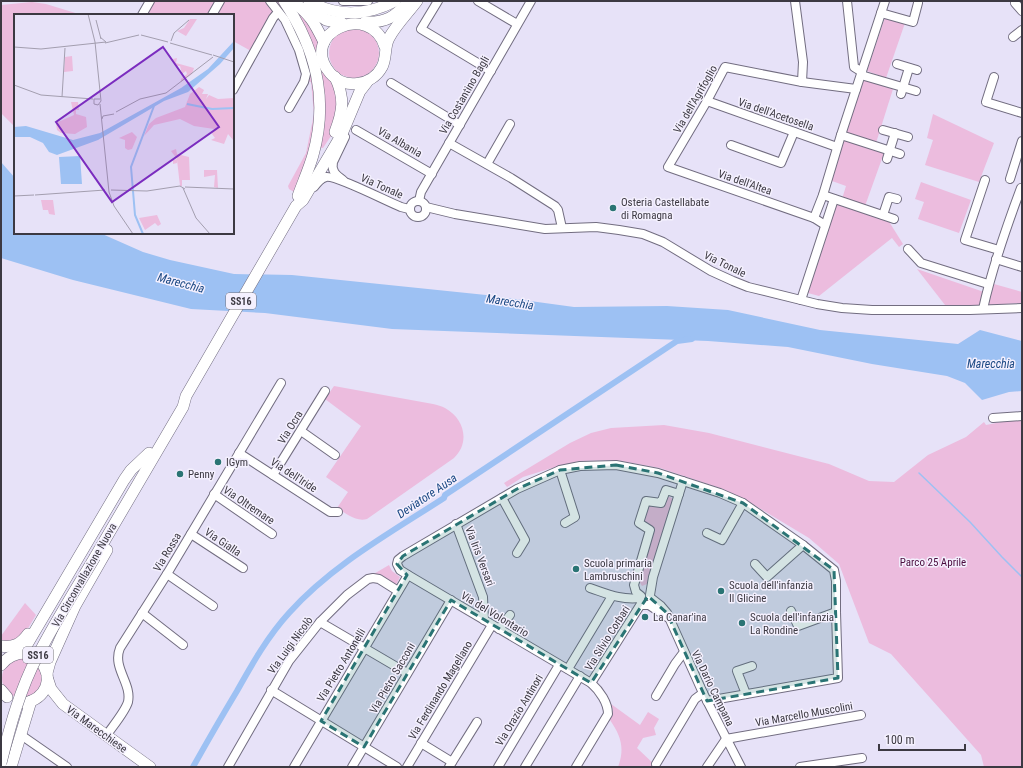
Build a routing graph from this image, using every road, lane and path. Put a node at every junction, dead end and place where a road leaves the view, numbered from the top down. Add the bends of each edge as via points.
1 (150, 1) edge
2 (220, 1) edge
3 (270, 1) edge
4 (284, 1) edge
5 (293, 1) edge
6 (299, 1) edge
7 (309, 1) edge
8 (343, 1) edge
9 (368, 1) edge
10 (395, 1) edge
11 (409, 1) edge
12 (417, 1) edge
13 (438, 1) edge
14 (478, 1) edge
15 (531, 1) edge
16 (795, 1) edge
17 (847, 1) edge
18 (885, 1) edge
19 (918, 3) dead end
20 (1015, 3) dead end
21 (1022, 11) edge
22 (278, 12) junction
23 (881, 13) junction
24 (143, 14) edge
25 (213, 14) edge
26 (365, 22) junction
27 (342, 23) junction
28 (517, 24) junction
29 (1022, 30) edge
30 (1013, 37) dead end
31 (324, 42) junction
32 (385, 47) junction
33 (897, 64) dead end
34 (491, 71) junction
35 (862, 73) junction
36 (994, 77) dead end
37 (335, 78) junction
38 (367, 82) junction
39 (802, 82) junction
40 (391, 84) dead end
41 (234, 88) edge
42 (856, 89) junction
43 (902, 91) junction
44 (916, 91) dead end
45 (707, 101) junction
46 (289, 108) dead end
47 (1022, 113) edge
48 (348, 119) junction
49 (510, 124) dead end
50 (460, 125) junction
51 (356, 130) dead end
52 (883, 130) dead end
53 (794, 132) junction
54 (895, 133) junction
55 (841, 135) junction
56 (908, 137) dead end
57 (1022, 141) edge
58 (449, 143) junction
59 (731, 144) dead end
60 (837, 147) junction
61 (890, 150) junction
62 (900, 154) dead end
63 (887, 159) dead end
64 (487, 164) junction
65 (668, 167) joint
66 (432, 174) junction
67 (1010, 178) dead end
68 (985, 180) dead end
69 (347, 183) junction
70 (1021, 188) dead end
71 (823, 195) junction
72 (301, 197) junction
73 (834, 198) junction
74 (897, 199) dead end
75 (419, 201) junction
76 (426, 207) junction
77 (409, 209) junction
78 (883, 215) junction
79 (814, 218) junction
80 (894, 219) dead end
81 (825, 225) junction
82 (562, 228) junction
83 (908, 249) dead end
84 (999, 250) junction
85 (996, 259) junction
86 (1022, 267) edge
87 (988, 284) junction
88 (801, 300) junction
89 (1022, 308) edge
90 (983, 309) junction
91 (281, 382) dead end
92 (325, 392) dead end
93 (1022, 416) edge
94 (994, 418) dead end
95 (301, 431) junction
96 (239, 453) junction
97 (151, 455) junction
98 (335, 455) dead end
99 (560, 470) junction
100 (273, 475) junction
101 (683, 480) junction
102 (214, 494) junction
103 (679, 494) junction
104 (502, 498) junction
105 (743, 503) junction
106 (338, 512) dead end
107 (456, 524) junction
108 (565, 524) dead end
109 (707, 533) dead end
110 (191, 534) junction
111 (272, 534) dead end
112 (804, 545) junction
113 (517, 553) dead end
114 (92, 554) junction
115 (755, 564) dead end
116 (243, 568) dead end
117 (167, 574) junction
118 (408, 575) junction
119 (62, 586) junction
120 (590, 588) dead end
121 (398, 591) junction
122 (612, 596) junction
123 (645, 599) junction
124 (451, 600) junction
125 (213, 606) dead end
126 (791, 611) dead end
127 (836, 612) junction
128 (142, 613) junction
129 (510, 615) dead end
130 (484, 620) junction
131 (320, 622) junction
132 (495, 627) junction
133 (183, 645) dead end
134 (1, 646) edge
135 (365, 649) junction
136 (684, 652) junction
137 (4, 659) edge
138 (41, 662) dead end
139 (559, 664) junction
140 (752, 666) dead end
141 (568, 669) junction
142 (407, 672) junction
143 (47, 676) junction
144 (580, 676) junction
145 (591, 683) junction
146 (271, 690) junction
147 (703, 692) junction
148 (746, 694) junction
149 (656, 696) dead end
150 (30, 701) junction
151 (707, 701) junction
152 (63, 704) junction
153 (861, 715) dead end
154 (321, 721) junction
155 (476, 722) dead end
156 (1, 733) edge
157 (21, 735) junction
158 (106, 736) junction
159 (726, 739) junction
160 (421, 743) junction
161 (364, 747) junction
162 (862, 758) dead end
163 (1, 763) edge
164 (451, 764) edge
165 (656, 764) dead end
166 (11, 767) edge
167 (66, 767) edge
168 (150, 767) edge
169 (228, 767) edge
170 (294, 767) edge
171 (352, 767) edge
172 (397, 767) edge
173 (407, 767) edge
174 (498, 767) edge
175 (525, 767) edge
176 (576, 767) edge
177 (707, 767) edge
178 (742, 767) edge
179 (800, 767) edge

1 - 24 street
2 - 25 street
3 - 22 street
4 - 72 main road via 309,46 316,72 319,99 318,135
5 - 31 main road via 312,20
6 - 27 main road via 326,20
7 - 10 main road via 336,12 355,14
8 - 9 street
11 - 26 main road via 400,12 388,20
12 - 32 main road, SS16 via 395,29
13 - 34 street via 421,29
14 - 28 street
15 - 28 street, Via Costantino Bagli
16 - 39 street via 803,62
17 - 35 street via 854,67
18 - 23 street
19 - 23 street via 913,22
20 - 21 street
22 - 41 street
22 - 46 street via 299,50 306,74
23 - 35 street
26 - 27 main road
26 - 32 main road via 383,38
27 - 31 main road via 331,30
28 - 34 street, Via Costantino Bagli
29 - 30 street
31 - 37 main road, SS16 via 324,63
32 - 38 main road, SS16 via 382,68
33 - 43 street via 913,69
34 - 50 street, Via Costantino Bagli
35 - 42 street
35 - 43 street
36 - 47 street via 986,102
37 - 38 main road via 348,84
37 - 72 main road, Via Circonvallazione Nuova / SS16 via 343,98 340,120
38 - 48 main road, Via Circonvallazione Nuova / SS16 via 360,91
39 - 42 street, Via dell'Agrifoglio
39 - 45 street, Via dell'Agrifoglio via 725,67
40 - 50 street
42 - 55 street
43 - 44 street
45 - 53 street, Via dell'Acetosella
45 - 65 street, Via dell'Agrifoglio
48 - 69 street, Via Tonale via 344,141 332,166 334,173
48 - 72 main road, Via Circonvallazione Nuova / SS16 via 342,134
49 - 64 street
50 - 58 street, Via Costantino Bagli
51 - 66 street, Via Albania
52 - 54 street
53 - 59 street via 781,163
53 - 60 street, Via dell'Acetosella
54 - 56 street
54 - 61 street
55 - 60 street
55 - 61 street
57 - 67 street
58 - 64 street
58 - 66 street, Via Costantino Bagli
60 - 71 street
61 - 62 street
61 - 63 street
64 - 82 street via 555,206
65 - 79 street, Via dell'Altea
66 - 75 street, Via Costantino Bagli via 421,192
68 - 84 street via 965,240
69 - 72 street, Via Tonale via 326,177
69 - 77 street, Via Tonale
70 - 84 street
71 - 73 street
71 - 79 street
72 - 97 main road, Via Circonvallazione Nuova / SS16 via 186,396 183,407
73 - 78 street
73 - 81 street
74 - 78 street via 888,197
75 - 76 street
75 - 77 street via 412,203
76 - 77 street via 424,215 417,218 412,216
76 - 82 street, Via Tonale via 501,223 545,229
78 - 80 street
79 - 81 street, Via dell'Altea
81 - 88 street
82 - 88 street, Via Tonale via 610,228 643,234 663,242 733,281
83 - 87 street via 921,263
84 - 85 street
85 - 86 street
85 - 87 street
87 - 90 street
88 - 90 street, Via Tonale via 842,308 872,310
89 - 90 street, Via Tonale
91 - 96 street, Via Rossa
92 - 95 street, Via Ocra
93 - 94 street
95 - 98 street
95 - 100 street, Via Ocra
96 - 100 street, Via dell'Iride
96 - 102 street, Via Rossa
97 - 114 main road, Via Circonvallazione Nuova / SS16
97 - 119 main road via 131,470 124,480
97 - 143 main road via 152,468 148,481 75,606 50,662
99 - 101 street via 580,466 616,465
99 - 104 street
99 - 108 street via 575,517
100 - 106 street, Via dell'Iride via 330,512
101 - 103 street, Via Silvio Corbari
101 - 105 street
102 - 110 street, Via Rossa
102 - 111 street, Via Oltremare
103 - 123 street, Via Silvio Corbari
103 - 123 street via 666,490 661,503 646,501 639,523 650,530 634,585 636,592
104 - 107 street
104 - 113 street via 525,540
105 - 109 street via 722,540
105 - 112 street
107 - 118 street, Via del Volontario via 398,560 400,570
107 - 130 street, Via Iris Versari via 483,597
110 - 116 street, Via Gialla
110 - 117 street, Via Rossa
112 - 115 street via 767,577
112 - 127 street via 834,570
114 - 156 main road, Via Circonvallazione Nuova / SS16 via 43,634 22,674
114 - 163 main road, Via Circonvallazione Nuova / SS16, bridge via 22,690
117 - 125 street
117 - 128 street, Via Rossa
118 - 121 street, Via Pietro Antonelli
118 - 124 street, Via del Volontario
119 - 134 main road via 22,642 8,647
119 - 137 main road via 24,653
120 - 122 street
121 - 131 street, Via Luigi Nicolò via 379,579 368,579 347,595
121 - 135 street, Via Pietro Antonelli
122 - 123 street via 629,600
122 - 141 street
123 - 136 street, Via Dario Campana via 668,618
123 - 145 street, Via Silvio Corbari
124 - 130 street, Via del Volontario
124 - 142 street, Via Pietro Sacconi
126 - 127 street via 798,626
127 - 148 street via 838,678
128 - 133 street
128 - 158 street, Via Rossa via 118,654 118,665 129,697
129 - 132 street, Via Ferdinando Magellano
130 - 132 street, Via del Volontario
131 - 135 street
131 - 146 street, Via Luigi Nicolò via 289,661
132 - 139 street, Via del Volontario
132 - 160 street, Via Ferdinando Magellano
135 - 142 street
135 - 154 street, Via Pietro Antonelli
136 - 147 street, Via Dario Campana
136 - 149 street
138 - 143 main road, Via Marecchiese
139 - 141 street, Via del Volontario
139 - 174 street, Via Orazio Antinori
140 - 148 street via 737,671
141 - 144 street, Via del Volontario
142 - 161 street, Via Pietro Sacconi
143 - 150 main road via 44,691
143 - 152 main road, Via Marecchiese via 51,689
144 - 145 street, Via del Volontario
144 - 175 street
145 - 176 street via 605,702 608,714
146 - 154 street
146 - 169 street, Via Luigi Nicolò
147 - 151 street, Via Dario Campana
147 - 165 street via 695,699
148 - 151 street
150 - 152 main road, Via Marecchiese via 45,699
150 - 157 main road
151 - 159 street, Via Dario Campana
152 - 158 main road, Via Marecchiese
153 - 159 street, Via Marcello Muscolini
154 - 161 street
154 - 170 street, Via Pietro Antonelli
155 - 164 street
157 - 166 main road
157 - 167 street
158 - 168 main road, Via Marecchiese
159 - 177 street
159 - 178 street, Via Dario Campana
160 - 164 street
160 - 173 street, Via Ferdinando Magellano
161 - 171 street, Via Pietro Sacconi
161 - 172 street
162 - 179 street

